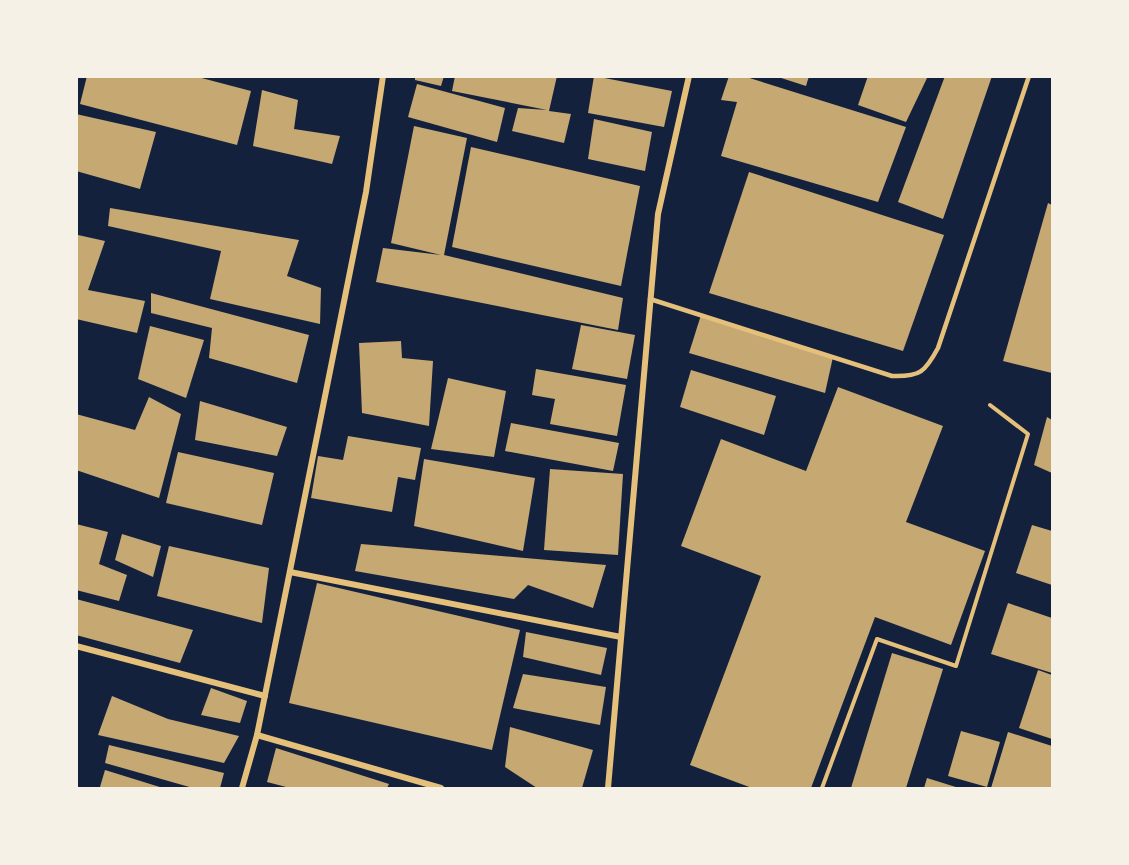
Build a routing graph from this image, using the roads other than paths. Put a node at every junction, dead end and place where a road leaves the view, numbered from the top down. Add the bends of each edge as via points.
1 (383, 76) edge
2 (689, 76) edge
3 (1029, 76) edge
4 (650, 299) junction
5 (290, 572) junction
6 (621, 637) junction
7 (76, 646) edge
8 (265, 696) junction
9 (257, 735) junction
10 (242, 789) edge
11 (441, 789) edge
12 (608, 789) edge

1 - 5 street via 366,192
2 - 4 street via 658,214
3 - 4 lane via 938,348 926,368 912,377 892,376
4 - 6 street
5 - 6 street
5 - 8 street
6 - 12 street
7 - 8 street
8 - 9 street
9 - 10 street
9 - 11 street

